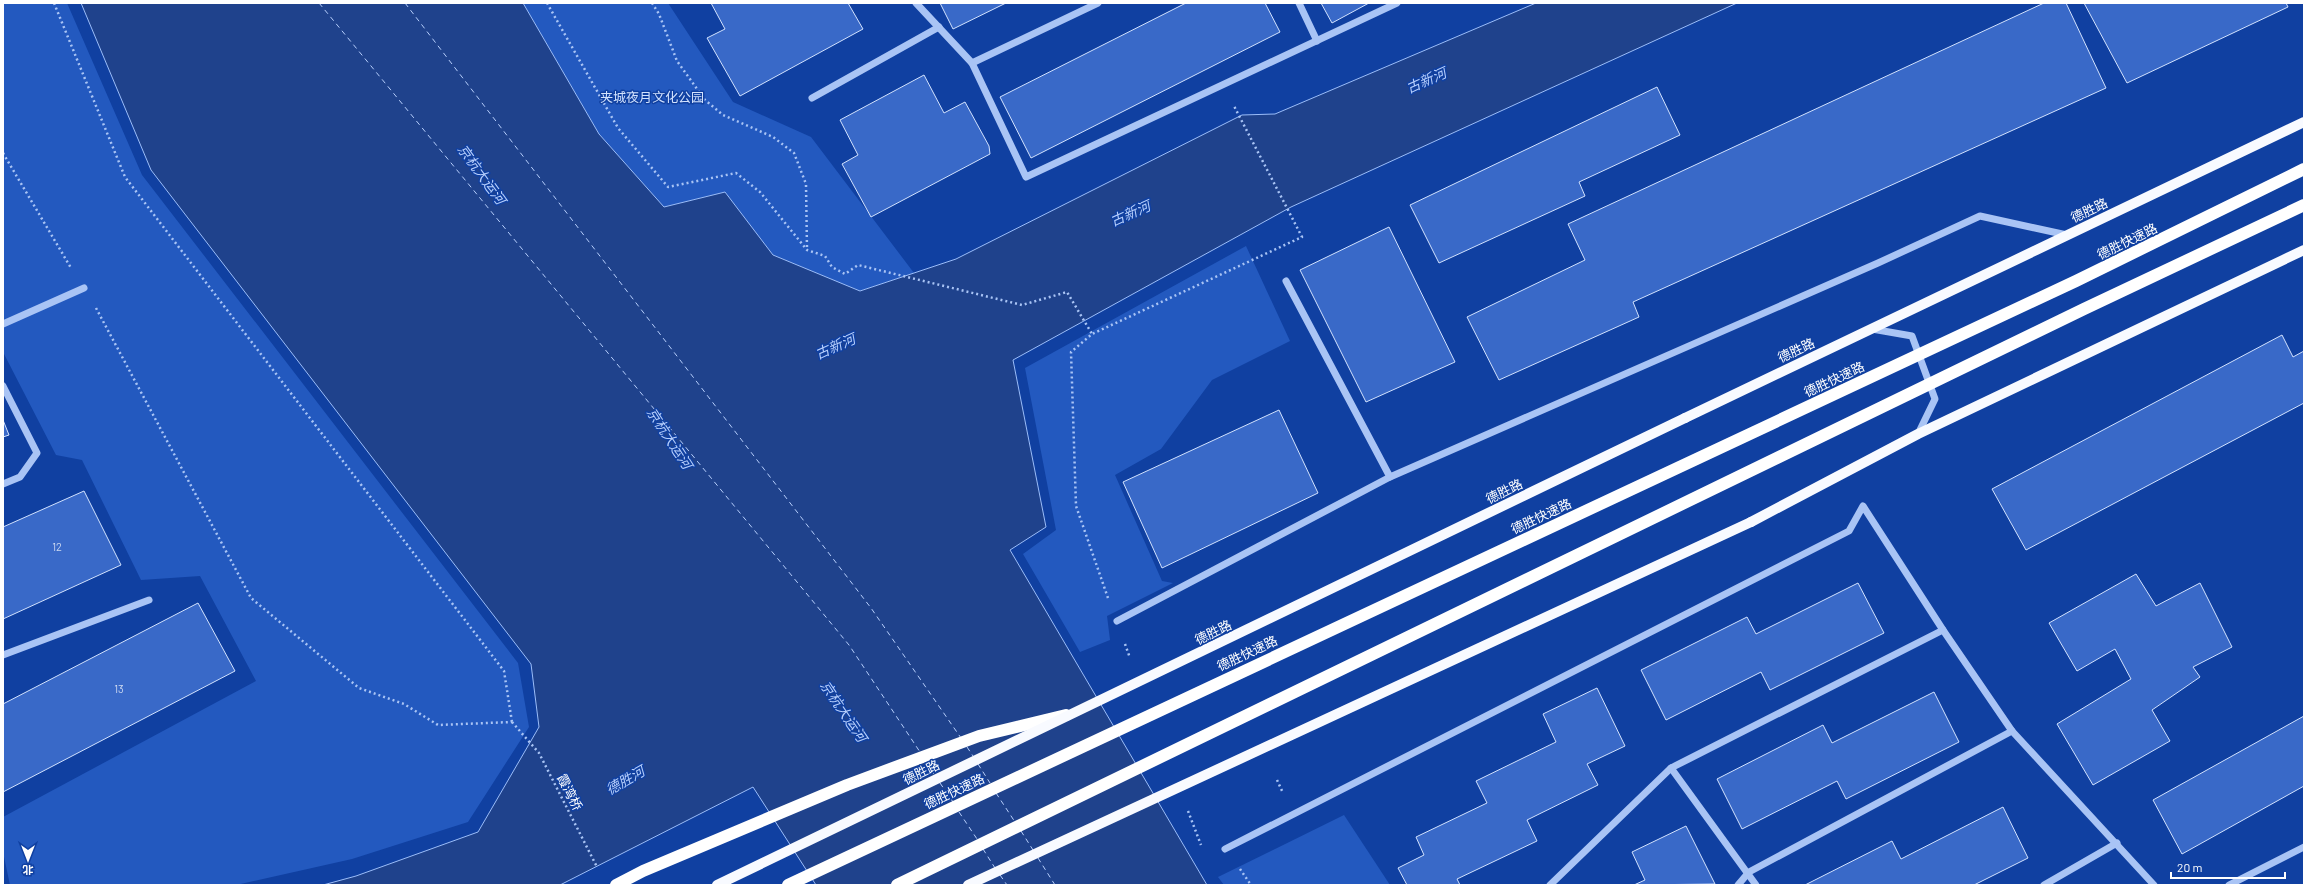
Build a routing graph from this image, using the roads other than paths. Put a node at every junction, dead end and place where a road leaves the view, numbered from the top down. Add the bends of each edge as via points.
1 (916, 3) edge
2 (1098, 3) edge
3 (1299, 3) edge
4 (1397, 3) edge
5 (939, 27) junction
6 (1317, 40) junction
7 (972, 62) junction
8 (812, 98) dead end
9 (2304, 122) edge
10 (2304, 169) edge
11 (2304, 205) edge
12 (2066, 235) junction
13 (2304, 250) edge
14 (1286, 281) dead end
15 (84, 288) road end
16 (3, 324) edge
17 (1872, 329) junction
18 (3, 386) edge
19 (1918, 434) junction
20 (1390, 477) junction
21 (3, 484) edge
22 (149, 600) dead end
23 (1117, 621) road end
24 (1943, 630) junction
25 (3, 655) edge
26 (1074, 713) junction
27 (2012, 731) junction
28 (1671, 768) junction
29 (2117, 842) junction
30 (2304, 847) edge
31 (1225, 849) road end
32 (1749, 872) junction
33 (616, 885) edge
34 (717, 885) edge
35 (788, 885) edge
36 (897, 885) edge
37 (968, 885) edge
38 (1550, 885) edge
39 (1738, 885) edge
40 (1756, 885) edge
41 (2044, 885) edge
42 (2154, 885) edge
43 (2229, 885) edge

1 - 5 lane
2 - 7 lane
3 - 6 lane
4 - 6 lane
5 - 7 lane
5 - 8 lane
6 - 7 lane via 1026,177
9 - 12 main road, 德胜路
10 - 35 highway, 德胜快速路, bridge via 2076,281
11 - 36 highway, bridge via 2084,309
12 - 17 main road, 德胜路
12 - 20 lane via 1980,216
13 - 19 main road
14 - 20 lane
15 - 16 lane
17 - 19 lane via 1912,336 1935,399
17 - 26 main road, 德胜路, bridge
18 - 21 lane via 37,454 20,477
19 - 37 main road, bridge via 1751,522
20 - 23 lane
22 - 25 lane
24 - 27 lane
24 - 28 lane
24 - 31 lane via 1863,506 1849,531
26 - 33 highway, bridge via 979,736 847,785
26 - 34 main road, 德胜路, bridge
27 - 29 lane
27 - 32 lane
28 - 32 lane
28 - 38 lane
29 - 41 lane
29 - 42 lane
30 - 43 lane
32 - 39 lane
32 - 40 lane

